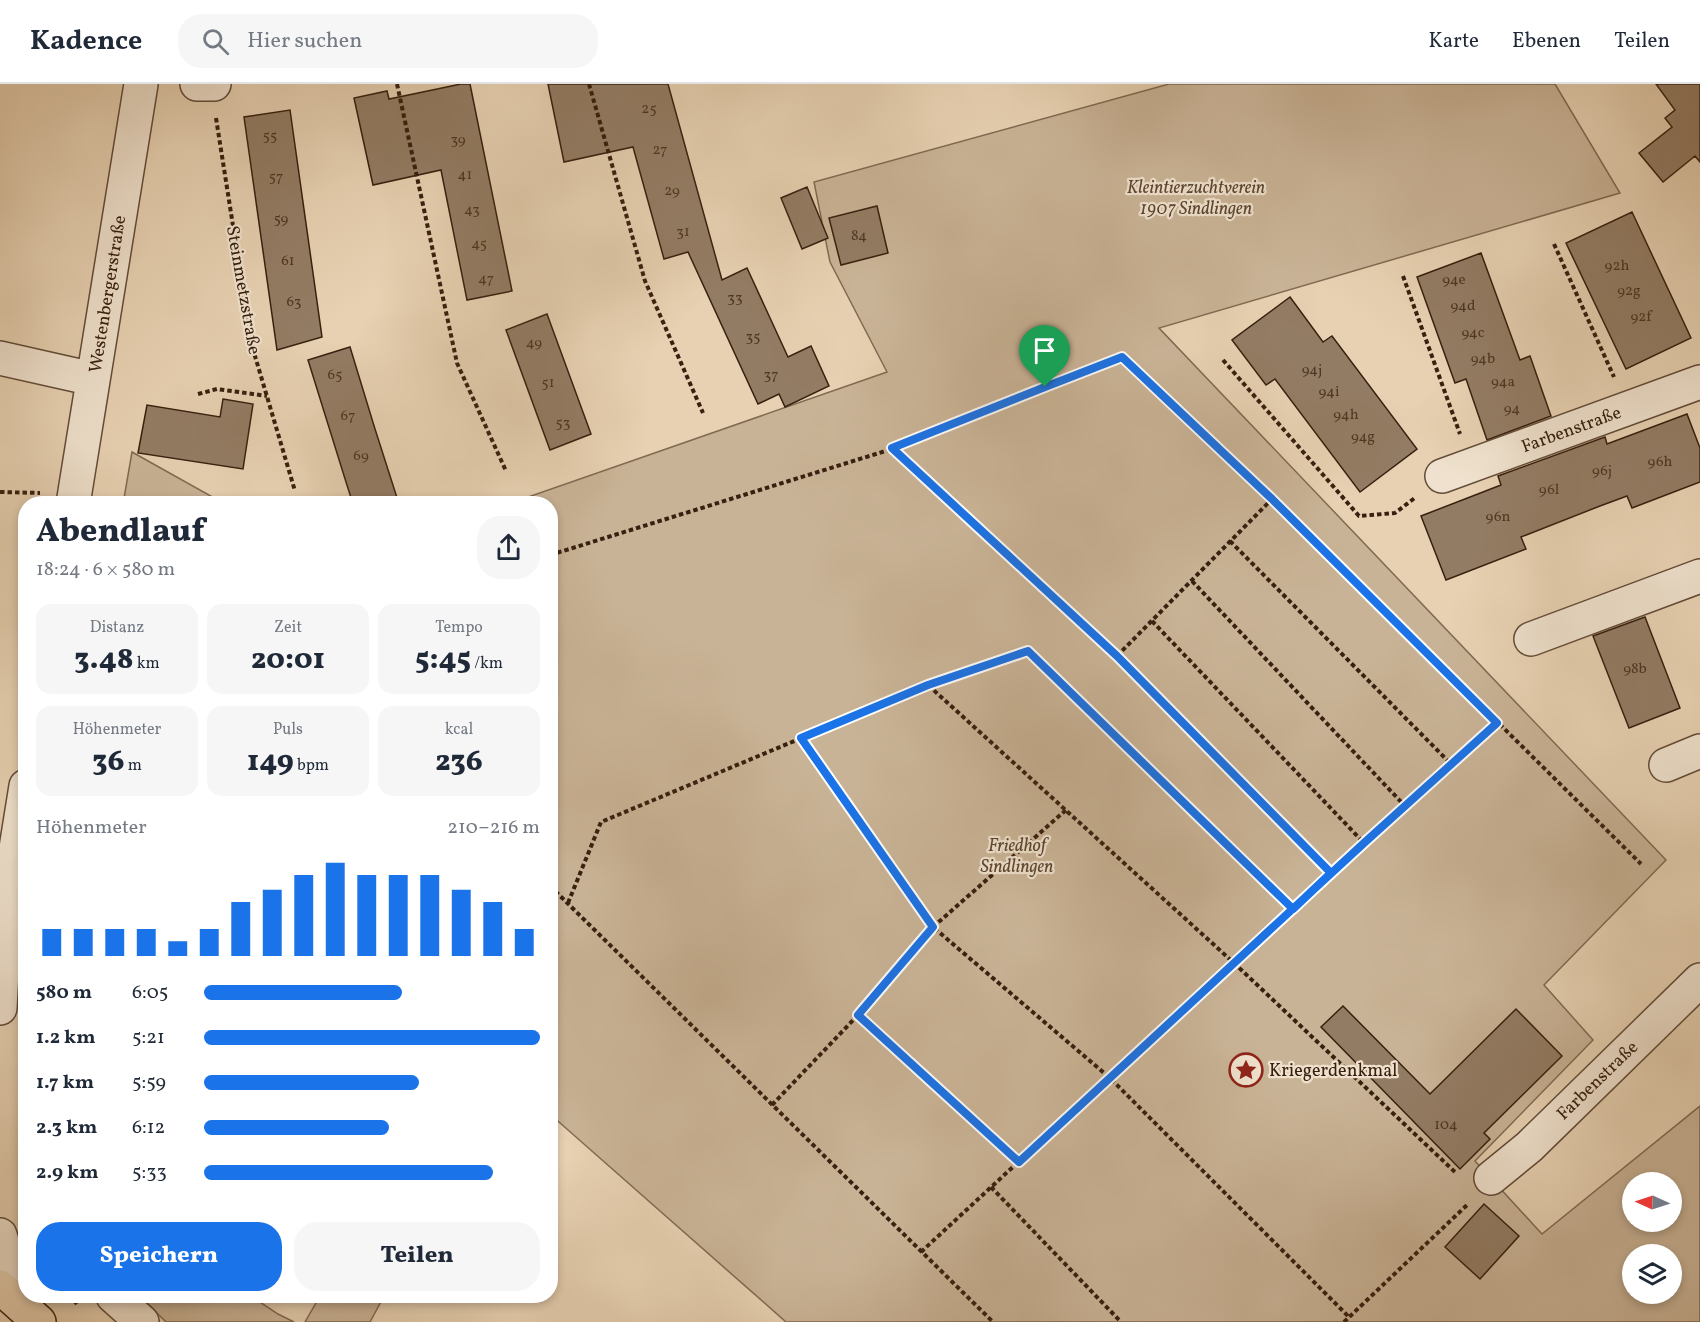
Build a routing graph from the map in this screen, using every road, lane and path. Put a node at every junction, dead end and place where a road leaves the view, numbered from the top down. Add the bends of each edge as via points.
1 (141, 84) edge
2 (197, 84) edge
3 (213, 84) edge
4 (397, 84) edge
5 (589, 84) edge
6 (1554, 244) dead end
7 (1403, 276) dead end
8 (0, 358) edge
9 (1223, 360) dead end
10 (93, 380) junction
11 (1700, 382) edge
12 (198, 394) dead end
13 (267, 396) junction
14 (1628, 408) junction
15 (703, 413) dead end
16 (892, 448) junction
17 (506, 471) dead end
18 (1457, 471) junction
19 (295, 490) dead end
20 (74, 496) edge
21 (1272, 499) junction
22 (1230, 541) junction
23 (558, 552) edge
24 (1700, 576) edge
25 (1192, 581) junction
26 (1152, 621) junction
27 (1530, 639) dead end
28 (1117, 656) junction
29 (928, 685) junction
30 (1497, 723) junction
31 (801, 738) junction
32 (1700, 751) edge
33 (1451, 764) junction
34 (1666, 765) dead end
35 (1404, 805) junction
36 (1066, 810) junction
37 (18, 835) edge
38 (1364, 843) junction
39 (1641, 864) dead end
40 (1331, 873) junction
41 (558, 894) edge
42 (568, 903) junction
43 (1293, 909) junction
44 (2, 925) edge
45 (933, 927) junction
46 (1234, 963) junction
47 (1700, 980) edge
48 (0, 1008) edge
49 (858, 1015) junction
50 (1110, 1078) junction
51 (772, 1105) junction
52 (1019, 1162) junction
53 (1484, 1186) junction
54 (991, 1187) junction
55 (0, 1235) edge
56 (921, 1252) junction
57 (18, 1298) edge
58 (121, 1303) edge
59 (1349, 1317) junction
60 (142, 1322) edge
61 (993, 1322) edge
62 (1121, 1322) edge
63 (1344, 1322) edge

1 - 10 street, Westenbergerstraße
2 - 3 street
3 - 13 path, Steinmetzstraße via 252,346
4 - 17 path via 457,363
5 - 15 path via 645,281
6 - 14 path
7 - 18 path
8 - 10 street
9 - 18 path via 1359,516 1395,513
10 - 20 street, Westenbergerstraße
11 - 14 street, Farbenstraße
12 - 13 path via 216,389
13 - 19 path, Steinmetzstraße
14 - 18 street, Farbenstraße
16 - 21 path via 1122,357
16 - 23 path
16 - 28 path
21 - 22 path
21 - 30 path
22 - 25 path
22 - 33 path
24 - 27 street
25 - 26 path
25 - 35 path
26 - 28 path
26 - 38 path
28 - 40 path
29 - 31 path
29 - 36 path
29 - 43 path via 1028,651
30 - 33 path
30 - 39 path
31 - 42 path via 601,822
31 - 45 path
32 - 34 street
33 - 35 path
35 - 38 path
36 - 45 path
36 - 46 path
37 - 44 street
38 - 40 path
40 - 43 path
41 - 42 path
42 - 51 path
43 - 46 path
44 - 48 street
45 - 49 path
45 - 50 path
46 - 50 path
46 - 53 path
47 - 53 street, Farbenstraße via 1529,1148
49 - 51 path
49 - 52 path
50 - 52 path
50 - 59 path
51 - 56 path
52 - 54 path
53 - 59 path
54 - 56 path
54 - 62 path
55 - 57 street
56 - 61 path
58 - 60 street
59 - 63 path

